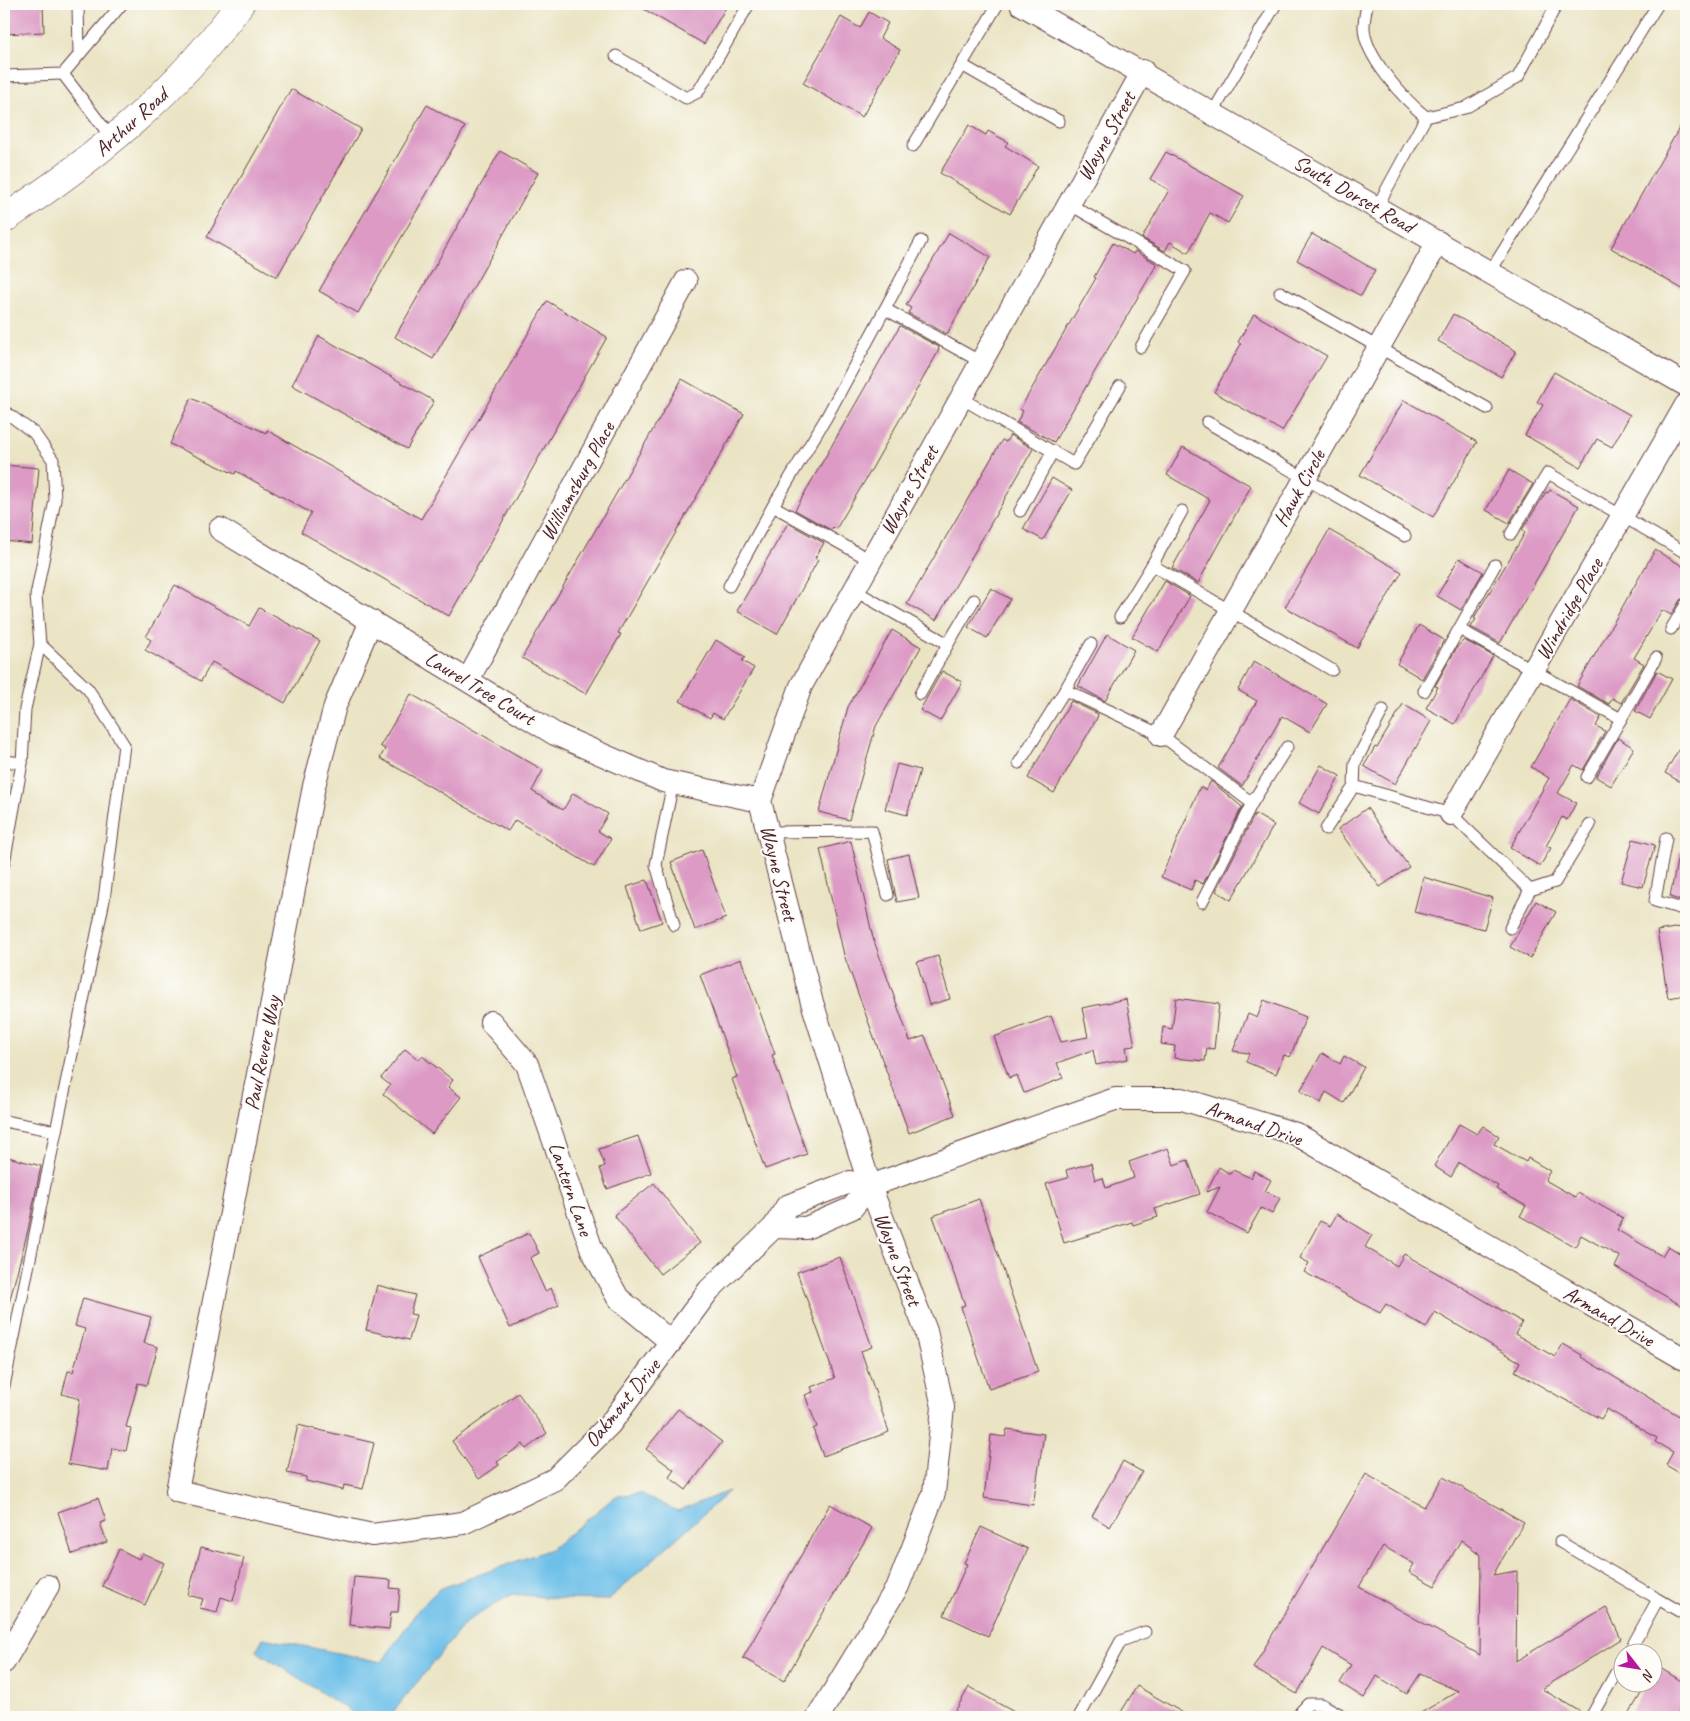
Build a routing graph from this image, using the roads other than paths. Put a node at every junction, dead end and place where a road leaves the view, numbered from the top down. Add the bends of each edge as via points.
1 (78, 4) edge
2 (122, 4) edge
3 (240, 4) edge
4 (749, 4) edge
5 (998, 4) edge
6 (1021, 4) edge
7 (1276, 4) edge
8 (1367, 4) edge
9 (1557, 4) edge
10 (1658, 4) edge
11 (79, 54) junction
12 (616, 56) dead end
13 (962, 64) junction
14 (1143, 72) junction
15 (62, 74) junction
16 (4, 76) edge
17 (1213, 112) junction
18 (1426, 117) junction
19 (1059, 121) dead end
20 (113, 140) junction
21 (913, 146) dead end
22 (1069, 204) junction
23 (1377, 207) junction
24 (4, 219) edge
25 (921, 241) dead end
26 (1438, 242) junction
27 (1490, 272) junction
28 (686, 281) dead end
29 (1280, 292) dead end
30 (885, 309) junction
31 (1378, 346) junction
32 (1141, 347) dead end
33 (981, 362) junction
34 (1686, 385) edge
35 (1120, 386) dead end
36 (961, 398) junction
37 (1686, 405) edge
38 (1488, 408) dead end
39 (4, 411) edge
40 (1207, 422) dead end
41 (1053, 451) junction
42 (1304, 480) junction
43 (773, 506) junction
44 (1020, 511) dead end
45 (1182, 511) dead end
46 (1622, 516) junction
47 (220, 529) dead end
48 (1511, 534) dead end
49 (1405, 536) dead end
50 (1686, 553) edge
51 (870, 560) junction
52 (1152, 564) junction
53 (1495, 565) dead end
54 (729, 586) dead end
55 (854, 590) junction
56 (974, 600) dead end
57 (1686, 604) edge
58 (1230, 611) junction
59 (1120, 617) dead end
60 (371, 621) junction
61 (1459, 629) junction
62 (1672, 629) dead end
63 (40, 644) junction
64 (948, 644) junction
65 (1090, 644) dead end
66 (1656, 658) dead end
67 (1332, 670) dead end
68 (1534, 670) junction
69 (468, 680) junction
70 (1065, 690) junction
71 (1424, 691) dead end
72 (920, 694) dead end
73 (1383, 710) dead end
74 (1621, 718) junction
75 (1160, 735) junction
76 (1286, 747) dead end
77 (4, 761) edge
78 (22, 763) junction
79 (1019, 764) dead end
80 (1587, 777) dead end
81 (673, 783) junction
82 (1354, 786) junction
83 (760, 801) junction
84 (1252, 803) junction
85 (1451, 814) junction
86 (1590, 825) dead end
87 (1326, 829) dead end
88 (768, 832) junction
89 (1666, 838) dead end
90 (4, 863) edge
91 (1530, 890) junction
92 (888, 895) dead end
93 (1202, 902) dead end
94 (1686, 910) edge
95 (674, 925) dead end
96 (1510, 928) dead end
97 (491, 1022) dead end
98 (4, 1121) edge
99 (56, 1131) junction
100 (870, 1186) junction
101 (671, 1342) junction
102 (1686, 1360) edge
103 (4, 1386) edge
104 (177, 1492) joint
105 (1560, 1542) dead end
106 (48, 1586) dead end
107 (1658, 1599) junction
108 (1686, 1615) edge
109 (1145, 1632) dead end
110 (1633, 1644) edge
111 (4, 1662) edge
112 (1612, 1680) edge
113 (818, 1717) edge
114 (1079, 1717) edge
115 (1296, 1717) edge
116 (1345, 1717) edge
117 (1591, 1717) edge

1 - 11 lane
2 - 11 lane
3 - 20 main road, Arthur Road via 173,84
4 - 12 lane via 698,92 686,98
5 - 13 lane
6 - 14 street, South Dorset Road
7 - 17 lane
8 - 18 lane via 1364,29 1376,63
9 - 18 lane via 1518,78 1465,108
10 - 27 lane
11 - 15 lane
13 - 19 lane
13 - 21 lane
14 - 17 street, South Dorset Road
14 - 22 street, Wayne Street
15 - 16 lane
15 - 20 lane
17 - 23 street, South Dorset Road
18 - 23 lane
20 - 24 main road, Arthur Road
22 - 32 lane via 1185,271
22 - 33 street, Wayne Street
23 - 26 street, South Dorset Road
25 - 30 lane
26 - 27 street, South Dorset Road
26 - 31 street, Hawk Circle
27 - 34 street, South Dorset Road
28 - 69 street, Williamsburg Place
29 - 31 lane
30 - 33 lane
30 - 43 lane via 826,418
31 - 38 lane
31 - 42 street, Hawk Circle
33 - 36 street, Wayne Street
35 - 41 lane via 1074,464
36 - 41 lane
36 - 51 street, Wayne Street
37 - 46 street, Windridge Place
39 - 63 lane via 34,433 53,460 55,500 36,596
40 - 42 lane
41 - 44 lane
42 - 49 lane
42 - 58 street, Hawk Circle
43 - 51 lane
43 - 54 lane
45 - 52 lane
46 - 48 lane via 1548,473
46 - 50 lane
46 - 68 street, Windridge Place
47 - 60 street, Laurel Tree Court
51 - 55 street, Wayne Street
52 - 58 lane
52 - 59 lane
53 - 61 lane
55 - 64 lane
55 - 83 street, Wayne Street via 800,686
56 - 64 lane
57 - 62 lane
58 - 67 lane
58 - 75 street, Hawk Circle
60 - 69 street, Laurel Tree Court
60 - 104 street, Paul Revere Way via 335,706 314,786
61 - 68 lane
61 - 71 lane
63 - 78 lane via 25,709
63 - 99 lane via 88,689 124,745 104,900
64 - 72 lane
65 - 70 lane
66 - 74 lane
68 - 74 lane
68 - 85 street, Windridge Place
69 - 81 street, Laurel Tree Court via 555,734
70 - 75 lane
70 - 79 lane
73 - 82 lane via 1355,763
74 - 80 lane
75 - 84 lane
76 - 84 lane
77 - 78 lane
78 - 90 lane
81 - 83 street, Laurel Tree Court
81 - 95 lane via 656,866
82 - 85 lane
82 - 87 lane
83 - 88 street, Wayne Street
84 - 93 lane
85 - 91 lane
86 - 91 lane via 1555,882
88 - 92 lane via 872,831
88 - 100 street, Wayne Street via 811,999
89 - 94 lane via 1655,901
91 - 96 lane
97 - 101 street, Lantern Lane via 527,1064 592,1250 618,1298
98 - 99 lane
99 - 103 lane
100 - 101 street, Oakmont Drive via 850,1182 787,1206 774,1227 709,1290
100 - 102 street, Armand Drive via 1115,1099 1182,1099 1296,1134
100 - 113 street, Wayne Street via 926,1331 943,1407 934,1493 898,1586
101 - 104 street, Oakmont Drive via 610,1424 555,1479 463,1523 372,1535
105 - 107 lane
106 - 111 street
107 - 108 lane
107 - 110 lane
109 - 114 lane via 1121,1641
112 - 117 lane
115 - 116 lane via 1308,1704 1321,1704

